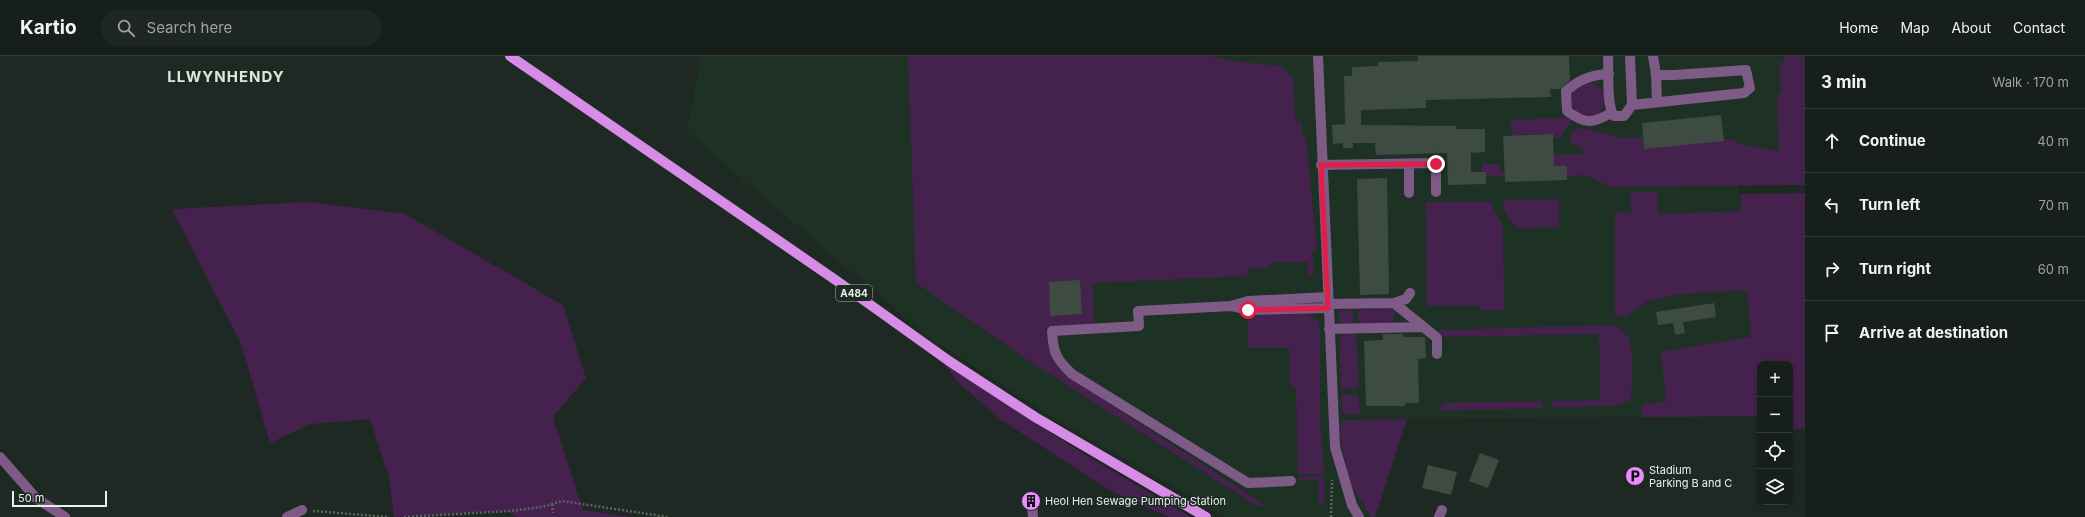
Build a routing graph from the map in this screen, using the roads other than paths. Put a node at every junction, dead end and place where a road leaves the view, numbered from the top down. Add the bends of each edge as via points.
1 (510, 56) edge
2 (1318, 56) edge
3 (1608, 56) edge
4 (1630, 56) edge
5 (1652, 56) edge
6 (1609, 74) junction
7 (1656, 75) junction
8 (1657, 102) junction
9 (1632, 105) junction
10 (1611, 113) junction
11 (1409, 164) junction
12 (1321, 165) junction
13 (1436, 192) dead end
14 (1409, 193) dead end
15 (1410, 293) dead end
16 (1328, 303) junction
17 (1394, 303) junction
18 (1424, 327) junction
19 (1329, 329) junction
20 (1438, 354) dead end
21 (0, 456) edge
22 (1291, 481) dead end
23 (1032, 506) dead end
24 (302, 510) road end
25 (65, 517) edge
26 (287, 517) edge
27 (1033, 517) edge
28 (1206, 517) edge
29 (1359, 517) edge

1 - 28 main road, A484 via 949,361 1035,417
2 - 12 street
3 - 6 street
4 - 9 street
5 - 7 street
6 - 10 street
6 - 10 street via 1593,75 1578,81 1566,92 1565,101 1567,111 1582,120 1599,120
7 - 8 street
7 - 8 street via 1746,70 1750,88 1744,93
8 - 9 street
9 - 10 street via 1624,116 1614,116
11 - 12 street
11 - 13 street via 1436,164
11 - 14 street
12 - 16 street
15 - 17 street via 1406,299
16 - 17 street
16 - 19 street
16 - 22 street via 1138,311 1139,326 1052,331 1053,348 1059,362 1072,374 1248,483
17 - 18 street
18 - 19 street
18 - 20 street via 1437,338
19 - 29 street via 1335,447 1352,505
21 - 25 street via 36,498
23 - 27 street
24 - 26 street

